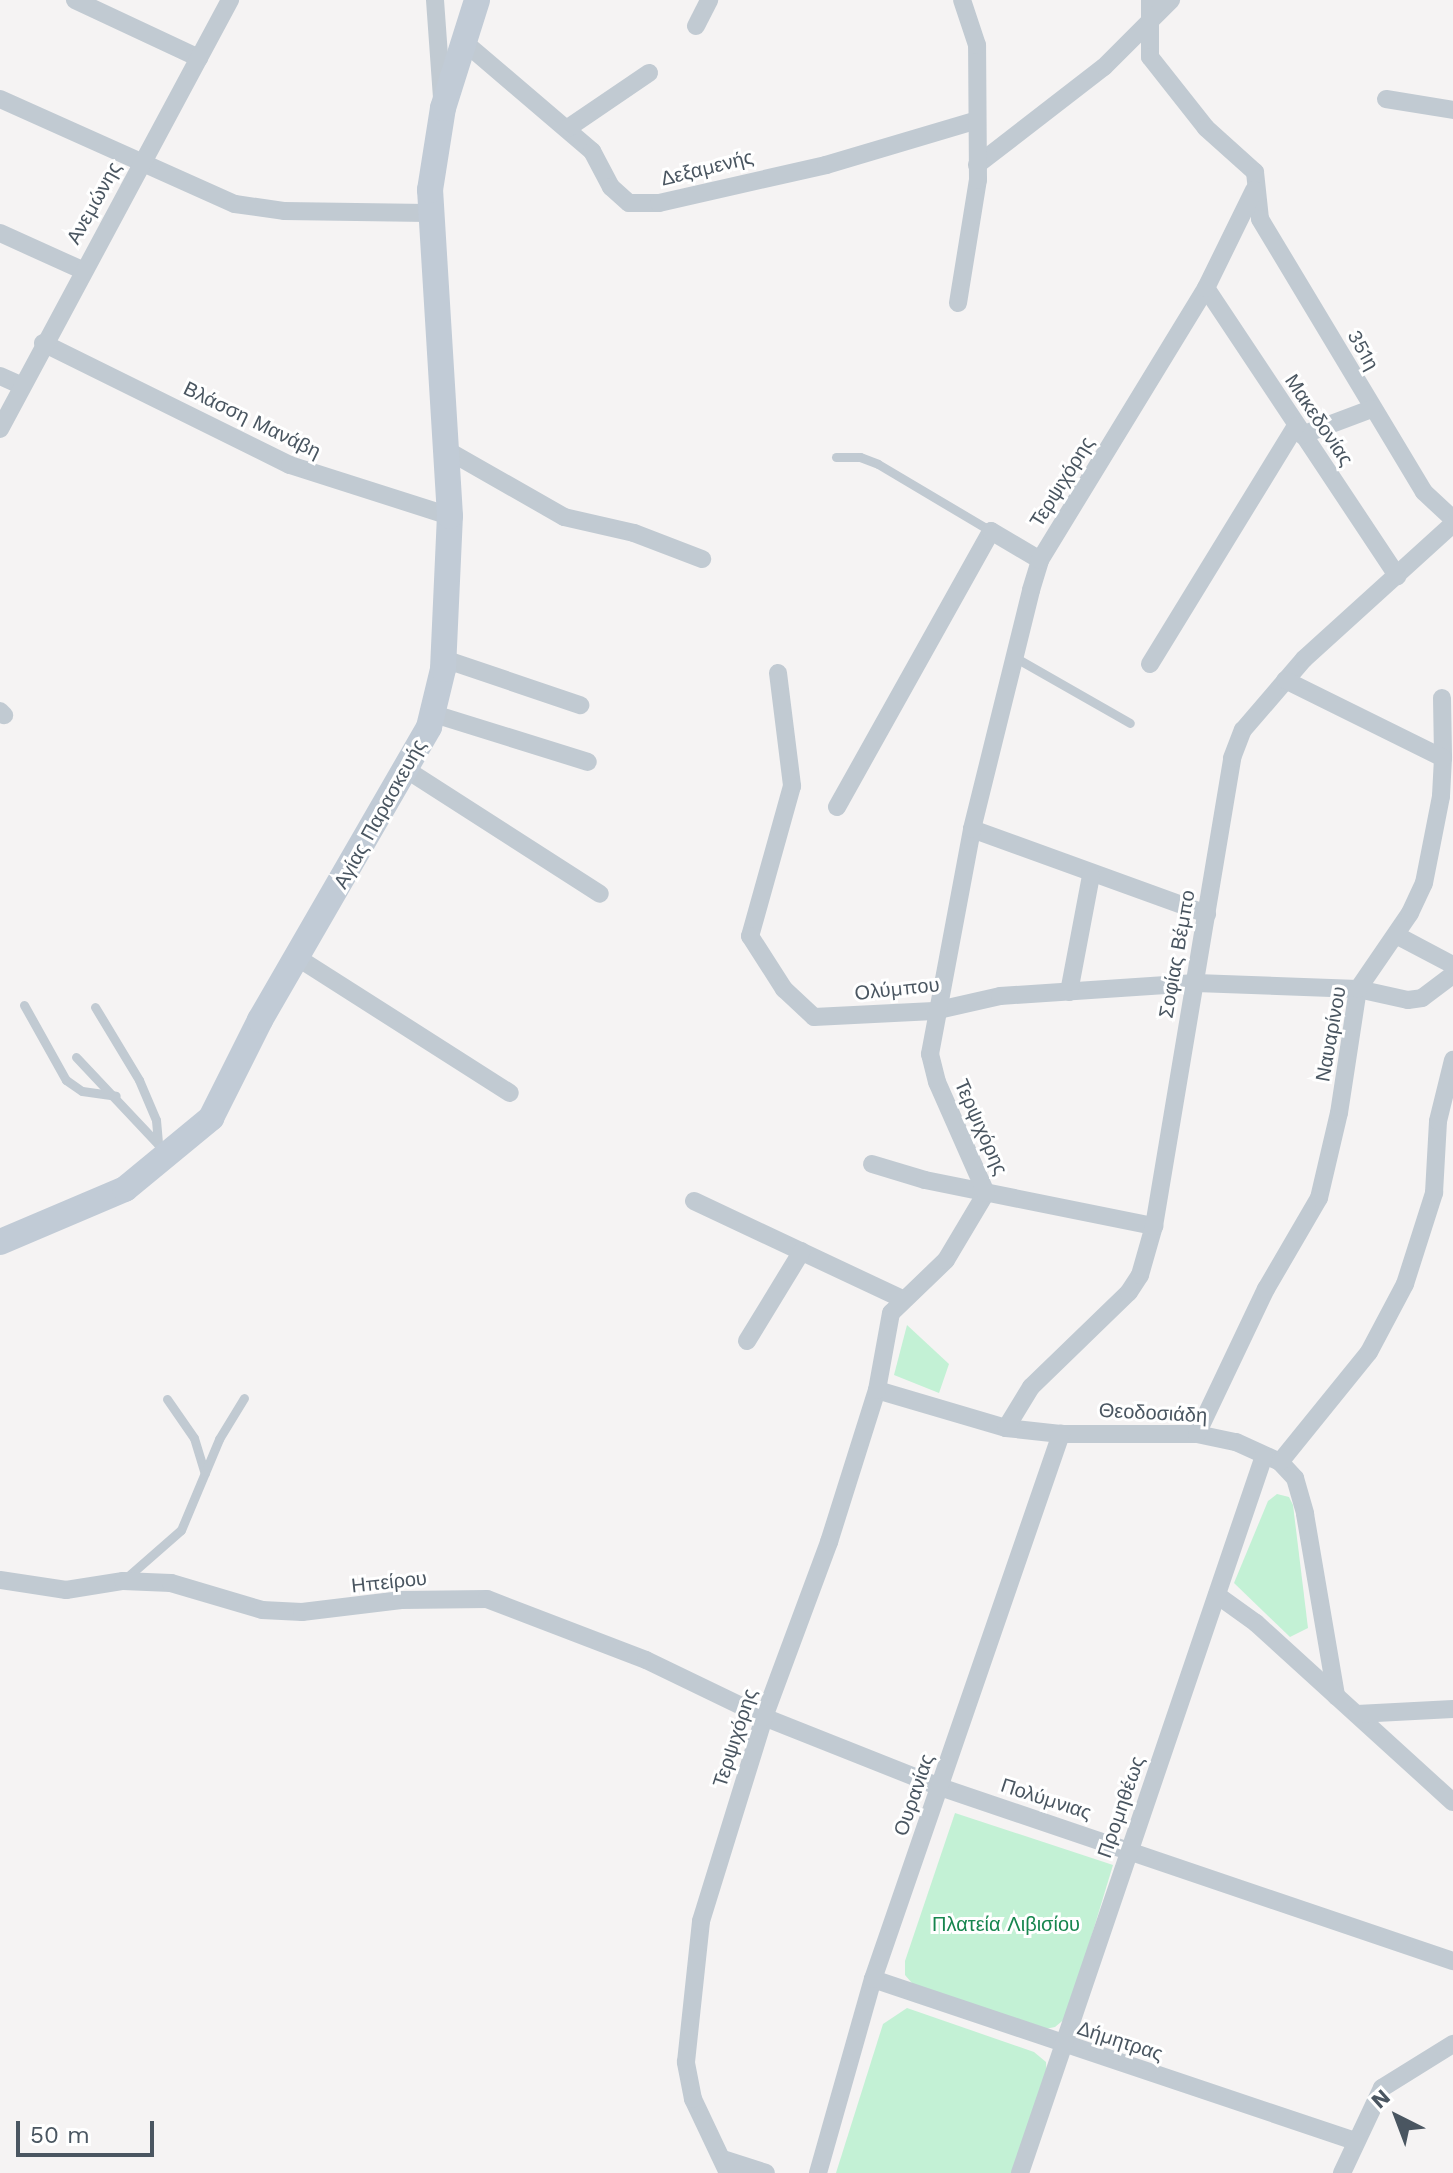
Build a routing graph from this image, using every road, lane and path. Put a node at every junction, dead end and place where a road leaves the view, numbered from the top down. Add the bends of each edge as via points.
1 (75, 0) edge
2 (230, 0) edge
3 (435, 0) edge
4 (477, 0) edge
5 (709, 0) edge
6 (962, 0) edge
7 (1150, 0) edge
8 (1171, 0) edge
9 (1150, 23) junction
10 (696, 26) dead end
11 (463, 41) junction
12 (199, 58) junction
13 (649, 73) dead end
14 (0, 99) edge
15 (1386, 99) dead end
16 (443, 108) junction
17 (1453, 110) edge
18 (975, 121) junction
19 (568, 128) junction
20 (139, 165) junction
21 (977, 165) junction
22 (1254, 190) junction
23 (428, 213) junction
24 (0, 233) edge
25 (82, 270) junction
26 (1206, 288) junction
27 (958, 303) dead end
28 (43, 343) junction
29 (0, 376) edge
30 (22, 386) junction
31 (1371, 409) junction
32 (0, 429) edge
33 (1299, 431) junction
34 (445, 449) junction
35 (836, 457) dead end
36 (450, 516) junction
37 (1453, 522) edge
38 (991, 531) junction
39 (702, 559) dead end
40 (1040, 560) junction
41 (1397, 576) junction
42 (1016, 658) junction
43 (444, 659) junction
44 (1150, 664) dead end
45 (778, 673) dead end
46 (1285, 680) junction
47 (1442, 698) dead end
48 (580, 705) dead end
49 (434, 714) junction
50 (1130, 723) dead end
51 (1443, 758) junction
52 (588, 762) dead end
53 (407, 770) junction
54 (837, 807) dead end
55 (972, 829) junction
56 (1091, 876) junction
57 (600, 894) dead end
58 (1207, 914) junction
59 (1396, 935) junction
60 (298, 958) junction
61 (1453, 965) edge
62 (1453, 975) edge
63 (1196, 983) junction
64 (1358, 989) junction
65 (1069, 992) junction
66 (24, 1005) dead end
67 (95, 1007) dead end
68 (934, 1011) junction
69 (76, 1057) dead end
70 (1453, 1060) edge
71 (510, 1093) dead end
72 (116, 1096) junction
73 (164, 1150) junction
74 (872, 1164) dead end
75 (986, 1193) junction
76 (694, 1201) dead end
77 (1154, 1226) junction
78 (0, 1242) edge
79 (802, 1251) junction
80 (902, 1299) junction
81 (747, 1341) dead end
82 (877, 1390) junction
83 (244, 1398) dead end
84 (167, 1399) dead end
85 (1006, 1428) junction
86 (1061, 1434) junction
87 (1197, 1434) junction
88 (1272, 1459) junction
89 (205, 1473) junction
90 (0, 1580) edge
91 (123, 1581) junction
92 (1217, 1595) junction
93 (1336, 1696) junction
94 (1453, 1709) edge
95 (1357, 1714) junction
96 (764, 1717) junction
97 (940, 1787) junction
98 (1453, 1802) edge
99 (1130, 1850) junction
100 (1453, 1961) edge
101 (873, 1979) junction
102 (1453, 2044) edge
103 (1061, 2045) junction
104 (1355, 2141) junction
105 (726, 2166) edge
106 (766, 2173) edge
107 (818, 2173) edge
108 (1020, 2173) edge
109 (1342, 2173) edge

1 - 12 street
2 - 12 street, Ανεμώνης
3 - 16 street
4 - 11 street, Αγίας Παρασκευής
5 - 10 street
6 - 18 street via 977,45
7 - 9 street, 351η
8 - 9 street
9 - 21 street via 1104,67
9 - 22 street, 351η via 1150,57 1166,84 1249,165
11 - 16 street, Αγίας Παρασκευής
11 - 19 street, Δεξαμενής
12 - 20 street, Ανεμώνης
13 - 19 street
14 - 20 street
15 - 17 street
16 - 23 street, Αγίας Παρασκευής
18 - 19 street, Δεξαμενής via 826,165 644,205 620,197 592,151
18 - 21 street
20 - 23 street via 235,204 284,211
20 - 25 street, Ανεμώνης
21 - 27 street
22 - 26 street, Τερψιχόρης
22 - 31 street, 351η via 1260,219
23 - 34 street, Αγίας Παρασκευής
24 - 25 street
25 - 28 street, Ανεμώνης
26 - 33 street, Μακεδονίας
26 - 40 street, Τερψιχόρης
28 - 30 street, Ανεμώνης
28 - 36 street, Βλάσση Μανάβη via 290,465
29 - 30 street
30 - 32 street, Ανεμώνης
31 - 33 street
31 - 37 street, 351η via 1433,504
33 - 41 street, Μακεδονίας
33 - 44 street
34 - 36 street, Αγίας Παρασκευής
34 - 39 street via 564,517 634,533
35 - 38 lane via 878,464 929,489
36 - 43 street, Αγίας Παρασκευής
37 - 41 street, Σοφίας Βέμπο
38 - 40 street
38 - 54 street
40 - 42 street, Τερψιχόρης
41 - 46 street, Σοφίας Βέμπο
42 - 50 lane
42 - 55 street, Τερψιχόρης
43 - 48 street
43 - 49 street, Αγίας Παρασκευής
45 - 68 street, Ολύμπου via 793,774 751,928 752,944 799,1007 814,1017
46 - 51 street
46 - 58 street, Σοφίας Βέμπο via 1236,746
47 - 51 street, Ναυαρίνου
49 - 52 street
49 - 53 street, Αγίας Παρασκευής
51 - 59 street, Ναυαρίνου via 1431,858
53 - 57 street
53 - 60 street, Αγίας Παρασκευής
55 - 56 street
55 - 68 street, Τερψιχόρης
56 - 58 street
56 - 65 street
58 - 63 street, Σοφίας Βέμπο
59 - 61 street
59 - 64 street, Ναυαρίνου
60 - 71 street
60 - 73 street, Αγίας Παρασκευής via 260,1020 221,1105
62 - 64 street, Ολύμπου via 1422,998
63 - 64 street, Ολύμπου
63 - 65 street, Ολύμπου
63 - 77 street, Σοφίας Βέμπο
64 - 87 street, Ναυαρίνου via 1339,1113 1319,1198 1266,1289
65 - 68 street, Ολύμπου via 1000,996
66 - 72 lane via 66,1080 82,1091
67 - 73 lane via 139,1080
68 - 75 street, Τερψιχόρης via 933,1071
69 - 72 lane
70 - 88 street via 1438,1121 1434,1193 1423,1243 1405,1284 1369,1352
72 - 73 lane
73 - 78 street, Αγίας Παρασκευής via 107,1198
74 - 75 street
75 - 77 street
75 - 80 street, Τερψιχόρης via 935,1273
76 - 79 street
77 - 85 street, Σοφίας Βέμπο via 1129,1292 1031,1387
79 - 80 street
79 - 81 street
80 - 82 street, Τερψιχόρης via 885,1332
82 - 85 street, Θεοδοσιάδη
82 - 96 street, Τερψιχόρης via 829,1542
83 - 89 lane
84 - 89 lane via 194,1438
85 - 86 street, Θεοδοσιάδη
86 - 87 street, Θεοδοσιάδη
86 - 97 street, Ουρανίας
87 - 88 street, Θεοδοσιάδη via 1236,1442
88 - 92 street, Προμηθέως
88 - 93 street via 1295,1478 1305,1514
89 - 91 lane via 181,1530
90 - 91 street, Ηπείρου via 66,1590
91 - 96 street, Ηπείρου via 171,1583 262,1610 302,1612 401,1600 487,1599 646,1660
92 - 93 street
92 - 99 street, Προμηθέως
93 - 95 street
94 - 95 street
95 - 98 street
96 - 97 street, Πολύμνιας
96 - 105 street, Τερψιχόρης via 701,1921 687,2048 693,2099
97 - 99 street, Πολύμνιας
97 - 101 street, Ουρανίας
99 - 100 street, Πολύμνιας
99 - 103 street, Προμηθέως
101 - 103 street, Δήμητρας
101 - 107 street, Ουρανίας
102 - 104 street via 1382,2088
103 - 104 street, Δήμητρας
103 - 108 street, Προμηθέως
104 - 109 street
105 - 106 street

